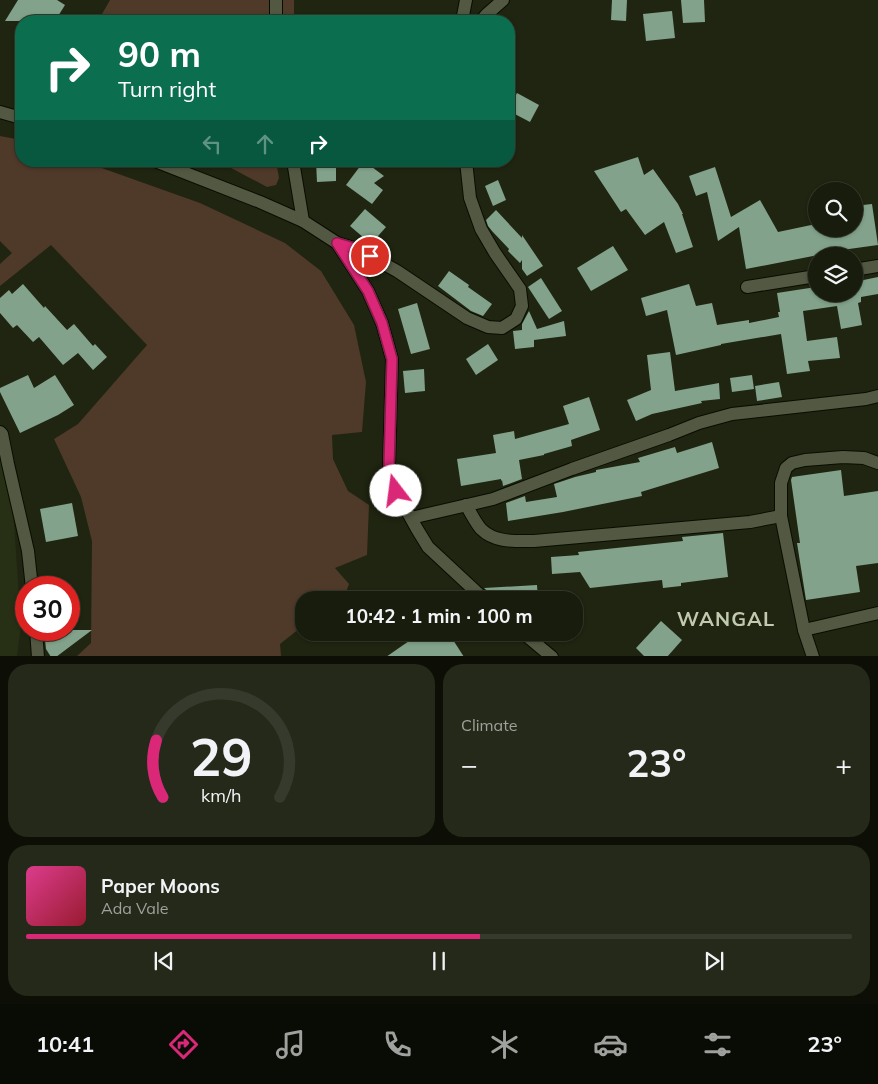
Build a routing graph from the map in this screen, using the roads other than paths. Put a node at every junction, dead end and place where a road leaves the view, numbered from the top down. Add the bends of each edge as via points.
1 (276, 0) edge
2 (466, 0) edge
3 (503, 0) edge
4 (276, 15) edge
5 (463, 15) edge
6 (486, 15) edge
7 (0, 112) edge
8 (15, 116) edge
9 (170, 167) edge
10 (293, 167) edge
11 (467, 167) edge
12 (303, 221) junction
13 (337, 243) junction
14 (878, 266) edge
15 (863, 268) edge
16 (808, 277) edge
17 (748, 287) dead end
18 (878, 396) edge
19 (0, 432) edge
20 (878, 463) edge
21 (466, 505) junction
22 (781, 516) junction
23 (411, 518) junction
24 (31, 576) edge
25 (475, 591) edge
26 (878, 613) edge
27 (804, 630) junction
28 (37, 641) edge
29 (533, 641) edge
30 (38, 656) edge
31 (552, 656) edge
32 (813, 656) edge

1 - 4 street
2 - 5 street
3 - 6 street
7 - 8 street
9 - 12 street
10 - 12 street
11 - 13 street via 470,198 481,229 520,289 522,306 516,319 502,328 488,328 467,318 397,271 357,249
12 - 13 street
13 - 23 street via 368,291 382,323 392,359 390,475
14 - 15 street
16 - 17 street
18 - 21 street via 732,414 493,499
19 - 24 street via 28,551
20 - 22 street via 864,458 843,457 792,463 786,468 782,483
21 - 22 street via 482,529 508,542 750,522
21 - 23 street
22 - 27 street
23 - 25 street via 428,547
26 - 27 street
27 - 32 street
28 - 30 street
29 - 31 street

